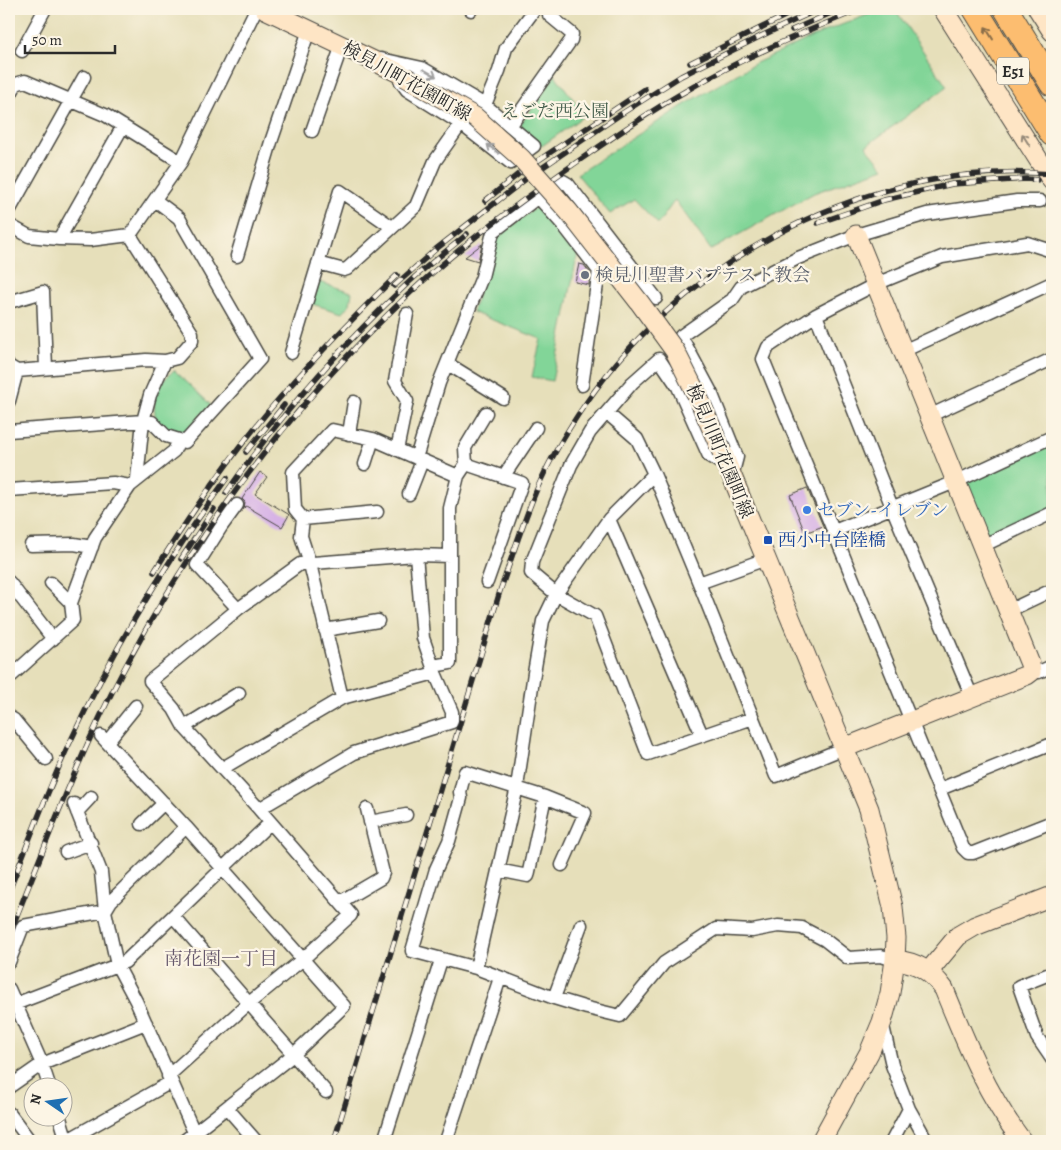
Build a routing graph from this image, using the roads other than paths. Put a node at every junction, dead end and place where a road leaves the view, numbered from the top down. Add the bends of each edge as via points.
1 (45, 9) edge
2 (256, 9) edge
3 (265, 9) edge
4 (535, 9) edge
5 (549, 9) edge
6 (943, 9) edge
7 (974, 9) edge
8 (1006, 9) edge
9 (1038, 9) edge
10 (309, 30) junction
11 (1052, 31) edge
12 (342, 45) junction
13 (22, 51) dead end
14 (366, 57) junction
15 (401, 75) junction
16 (84, 77) dead end
17 (1052, 84) edge
18 (9, 97) edge
19 (70, 101) junction
20 (485, 105) junction
21 (461, 124) junction
22 (511, 125) junction
23 (122, 126) junction
24 (312, 131) dead end
25 (1052, 134) edge
26 (181, 162) junction
27 (1052, 181) edge
28 (538, 196) junction
29 (155, 200) junction
30 (1040, 201) tunnel mouth
31 (9, 211) edge
32 (9, 225) edge
33 (392, 227) junction
34 (130, 235) junction
35 (856, 235) junction
36 (59, 239) junction
37 (1052, 251) edge
38 (237, 256) dead end
39 (318, 263) junction
40 (1052, 283) edge
41 (876, 284) junction
42 (656, 298) dead end
43 (9, 302) edge
44 (407, 314) dead end
45 (816, 315) junction
46 (903, 351) junction
47 (291, 352) dead end
48 (1052, 359) edge
49 (165, 361) junction
50 (448, 364) junction
51 (13, 368) edge
52 (46, 368) junction
53 (582, 385) dead end
54 (503, 398) dead end
55 (9, 401) edge
56 (354, 402) dead end
57 (486, 413) dead end
58 (608, 414) junction
59 (929, 416) junction
60 (143, 421) junction
61 (536, 428) dead end
62 (9, 431) edge
63 (349, 434) junction
64 (1052, 437) edge
65 (373, 439) junction
66 (179, 440) junction
67 (397, 450) junction
68 (419, 460) junction
69 (365, 464) dead end
70 (466, 464) junction
71 (727, 465) junction
72 (654, 474) junction
73 (458, 476) junction
74 (503, 477) junction
75 (133, 482) junction
76 (955, 482) junction
77 (9, 490) edge
78 (409, 494) dead end
79 (237, 505) dead end
80 (892, 507) junction
81 (377, 512) dead end
82 (1052, 513) edge
83 (303, 519) junction
84 (609, 519) junction
85 (834, 531) junction
86 (31, 545) dead end
87 (982, 546) junction
88 (92, 547) junction
89 (416, 555) junction
90 (450, 556) junction
91 (766, 559) junction
92 (310, 564) junction
93 (9, 582) edge
94 (487, 582) dead end
95 (51, 583) dead end
96 (699, 583) junction
97 (1052, 590) edge
98 (556, 594) junction
99 (71, 603) junction
100 (238, 609) junction
101 (1008, 611) junction
102 (378, 621) dead end
103 (326, 630) junction
104 (53, 639) junction
105 (1052, 666) edge
106 (434, 670) junction
107 (1031, 672) junction
108 (9, 678) edge
109 (239, 693) dead end
110 (972, 697) junction
111 (342, 698) junction
112 (136, 706) dead end
113 (9, 717) edge
114 (752, 718) junction
115 (912, 722) junction
116 (184, 727) junction
117 (702, 735) junction
118 (1052, 744) edge
119 (844, 748) junction
120 (46, 759) dead end
121 (223, 768) junction
122 (517, 787) junction
123 (940, 789) junction
124 (90, 797) dead end
125 (545, 797) junction
126 (164, 803) junction
127 (259, 809) junction
128 (367, 809) dead end
129 (406, 815) dead end
130 (370, 822) junction
131 (1052, 822) edge
132 (270, 823) junction
133 (142, 824) dead end
134 (186, 827) junction
135 (91, 843) junction
136 (66, 852) dead end
137 (562, 865) dead end
138 (223, 870) junction
139 (498, 870) junction
140 (1052, 896) edge
141 (340, 902) junction
142 (105, 911) junction
143 (173, 916) junction
144 (580, 925) dead end
145 (303, 960) junction
146 (441, 960) junction
147 (895, 960) junction
148 (9, 962) edge
149 (117, 965) junction
150 (476, 968) junction
151 (929, 972) junction
152 (1052, 973) edge
153 (500, 978) junction
154 (9, 989) edge
155 (554, 998) junction
156 (15, 1004) junction
157 (248, 1004) junction
158 (882, 1022) junction
159 (146, 1023) junction
160 (293, 1055) junction
161 (1052, 1059) edge
162 (42, 1064) junction
163 (47, 1078) edge
164 (170, 1079) junction
165 (9, 1086) edge
166 (326, 1092) dead end
167 (227, 1108) junction
168 (910, 1109) junction
169 (9, 1113) edge
170 (63, 1128) edge
171 (197, 1137) edge
172 (30, 1141) edge
173 (67, 1141) edge
174 (184, 1141) edge
175 (256, 1141) edge
176 (384, 1141) edge
177 (446, 1141) edge
178 (821, 1141) edge
179 (892, 1141) edge
180 (928, 1141) edge
181 (1022, 1141) edge

1 - 13 street
2 - 26 street
3 - 10 street, 検見川町花園町線
4 - 20 street via 506,48
5 - 22 street via 549,15 572,34 571,40
27 -> 6 street
25 -> 7 highway, E51
8 - 17 highway, E51
9 - 11 street
10 - 12 street, 検見川町花園町線
10 - 38 street via 270,142
12 - 14 street, 検見川町花園町線
12 - 24 street
14 - 15 street, 検見川町花園町線
14 -> 20 street via 422,68
15 - 21 street via 401,82 407,90
15 - 71 street, 検見川町花園町線, bridge via 475,117 521,158 569,212 675,351
16 - 19 street
18 - 19 street via 16,84 25,81
19 - 23 street via 105,115
19 - 31 street
20 - 22 street
22 -> 21 street via 534,146 511,163
21 - 33 street via 434,161 416,206
23 - 26 street
23 - 36 street
26 - 29 street
28 - 42 street via 564,181 568,184
28 - 50 street via 493,232 482,277
28 - 53 street via 599,271
29 - 34 street
29 - 66 street via 179,218 260,359 184,442
30 - 35 street via 1017,201 927,214
32 - 36 street via 29,236
33 - 39 street via 347,269
33 - 39 street via 340,191
34 - 36 street via 90,240
34 - 49 street via 192,333 192,341 177,358
35 - 41 street
35 - 71 street via 798,258 741,287 732,300 681,336 711,392 737,457
37 - 41 street via 1027,243 942,257
39 - 47 street
40 - 46 street
41 - 45 street
41 - 46 street
43 - 52 street via 43,292
44 - 67 street via 395,381 407,401
45 - 80 street
45 - 85 street via 768,347 763,359
46 - 59 street
48 - 59 street
49 - 52 street
49 - 60 street
50 - 54 street
50 - 68 street via 439,383
51 - 52 street
51 - 55 street
56 - 63 street
57 - 70 street via 465,448
58 - 71 street via 632,384 659,359 678,387 709,456
58 - 72 street via 637,440
58 - 98 street via 590,432 571,466 532,562 531,573
59 - 76 street
60 - 62 street
60 - 66 street via 152,422 166,436
60 - 75 street
61 - 74 street
63 - 65 street
63 - 83 street via 332,430 293,472 295,509
64 - 76 street
65 - 67 street
65 - 69 street
66 - 75 street via 174,451
67 - 68 street
68 - 73 street
68 - 78 street
70 - 73 street
70 - 74 street
71 - 91 street, 検見川町花園町線
72 - 84 street
72 - 96 street
73 - 90 street via 450,508
74 - 94 street via 522,483
75 - 77 street
75 - 88 street
76 - 80 street
76 - 87 street
79 - 100 street via 197,566
80 - 85 street
80 - 110 street
81 - 83 street
82 - 87 street
83 - 92 street via 301,536
84 - 98 street
84 - 117 street
85 - 115 street
86 - 88 street
87 - 101 street
88 - 99 street
89 - 90 street
89 - 92 street
89 - 106 street via 423,638
90 - 106 street via 450,663
91 - 96 street
91 - 119 street, 検見川町花園町線
92 - 100 street via 300,564
92 - 103 street
93 - 104 street
95 - 99 street
96 - 114 street
97 - 101 street
98 - 117 street via 594,616 648,754
98 - 122 street via 543,621
99 - 104 street via 73,620
100 - 116 street via 150,682 174,709
101 - 107 street
102 - 103 street
103 - 111 street
104 - 108 street
105 - 107 street
106 - 111 street
106 - 127 street via 452,712 452,722 354,753
107 - 110 street
109 - 116 street
110 - 115 street
111 - 121 street
112 - 126 street via 104,739
113 - 120 street
114 - 117 street
114 - 119 street via 776,776
115 - 119 street
115 - 123 street
116 - 121 street
118 - 123 street
119 - 147 street, 検見川町花園町線 via 869,809 887,876 896,938
121 - 127 street
122 - 125 street
122 - 139 street
122 - 146 street via 465,772 449,840 436,869 412,951
123 - 131 street via 963,848 968,853
124 - 135 street via 76,808
125 - 137 street via 585,813
125 - 139 street via 528,876
126 - 133 street
126 - 134 street
127 - 132 street
128 - 130 street
129 - 130 street
130 - 141 street via 383,873 381,878
132 - 138 street
132 - 141 street
134 - 138 street
134 - 142 street via 111,901
135 - 136 street
135 - 142 street via 101,872
138 - 143 street
138 - 145 street
139 - 150 street
140 - 151 street via 975,926 958,936
141 - 145 street via 351,915
142 - 148 street via 23,926
142 - 149 street
143 - 149 street via 125,962
143 - 157 street
144 - 155 street
145 - 157 street
145 - 160 street via 344,1006
146 - 150 street
146 - 176 street
147 - 151 street via 918,965
147 - 155 street via 881,956 848,958 802,928 716,929 664,963 620,1016
147 - 158 street, 検見川町花園町線
149 - 156 street
149 - 159 street
150 - 153 street
151 - 181 street via 944,989 980,1074
152 - 161 street via 1019,986 1037,1037
153 - 155 street
153 - 177 street
154 - 156 street
156 - 162 street
157 - 160 street
157 - 164 street
158 - 168 street via 892,1065
158 - 178 street, 検見川町花園町線 via 869,1053
159 - 162 street
159 - 164 street
160 - 166 street
160 - 167 street
162 - 163 street
162 - 165 street
164 - 171 street
164 - 173 street
167 - 171 street
167 - 175 street
168 - 179 street
168 - 180 street
169 - 172 street
170 - 173 street
171 - 174 street

